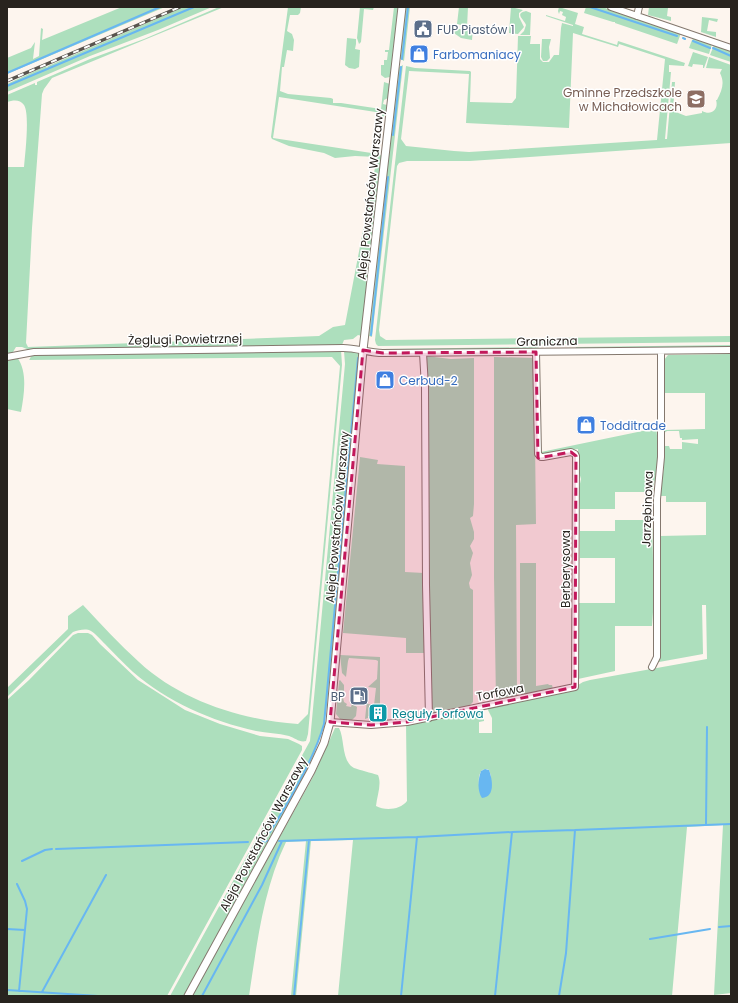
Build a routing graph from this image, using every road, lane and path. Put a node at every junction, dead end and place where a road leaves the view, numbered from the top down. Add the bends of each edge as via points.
1 (402, 7) edge
2 (611, 7) edge
3 (639, 7) edge
4 (637, 16) junction
5 (731, 48) edge
6 (363, 350) junction
7 (731, 350) edge
8 (661, 351) junction
9 (536, 352) junction
10 (423, 353) junction
11 (7, 357) edge
12 (652, 667) dead end
13 (576, 684) joint
14 (429, 718) junction
15 (330, 722) junction
16 (188, 996) edge

1 - 6 street, Aleja Powstańców Warszawy
2 - 4 street
3 - 4 street
4 - 5 street
6 - 10 street, Graniczna via 370,353
6 - 11 street, Żeglugi Powietrznej via 341,348 34,352
6 - 15 street, Aleja Powstańców Warszawy
7 - 8 street, Graniczna
8 - 9 street, Graniczna
8 - 12 street, Jarzębinowa via 661,457 657,499 657,657
9 - 10 street, Graniczna
9 - 13 street, Berberysowa via 538,453 540,457 571,452 575,454
10 - 14 street
13 - 14 street, Torfowa via 572,688
14 - 15 street, Torfowa via 371,725
15 - 16 street, Aleja Powstańców Warszawy via 311,771

